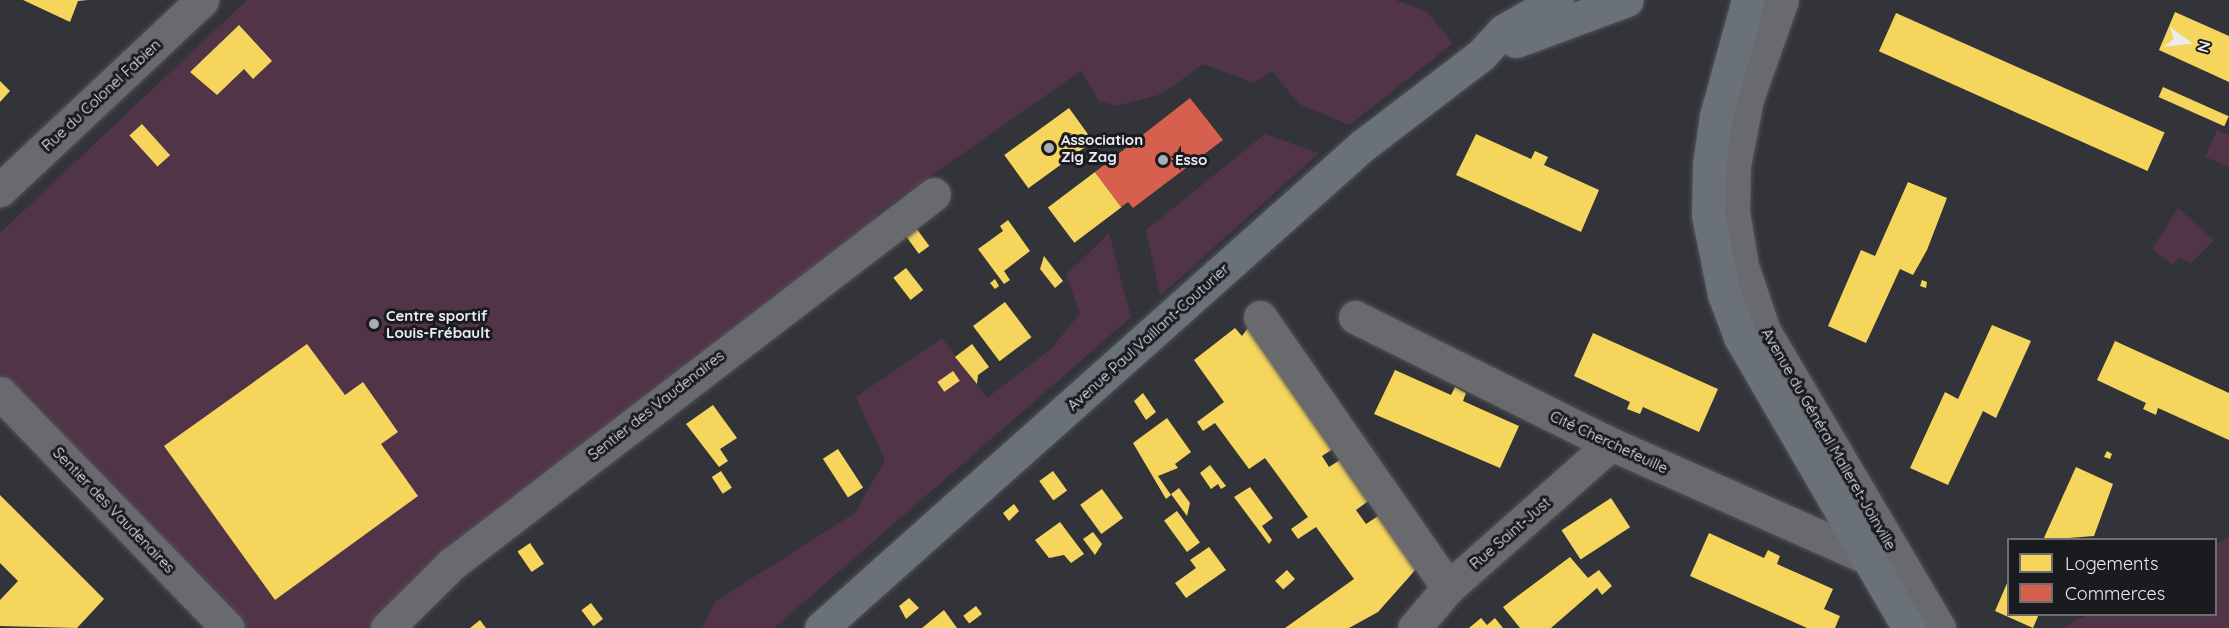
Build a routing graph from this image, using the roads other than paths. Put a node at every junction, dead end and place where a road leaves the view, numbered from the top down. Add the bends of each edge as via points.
1 (202, 0) edge
2 (1557, 0) edge
3 (1627, 0) edge
4 (1748, 0) edge
5 (1782, 0) edge
6 (1481, 55) junction
7 (0, 190) edge
8 (934, 194) dead end
9 (1260, 317) dead end
10 (1355, 317) dead end
11 (0, 393) edge
12 (1611, 444) junction
13 (1868, 558) junction
14 (1448, 588) junction
15 (228, 628) edge
16 (387, 628) edge
17 (821, 628) edge
18 (1414, 628) edge
19 (1909, 628) edge
20 (1939, 628) edge

1 - 7 street, Rue du Colonel Fabien
2 - 6 main road, Avenue Paul Vaillant-Couturier via 1503,31
3 - 6 main road, Avenue Paul Vaillant-Couturier
4 - 13 main road, Avenue du Général Malleret-Joinville via 1711,139 1707,189 1713,245 1740,338
5 - 20 street, Avenue du Général Malleret-Joinville via 1747,99 1734,165 1733,212 1742,266 1764,331
6 - 17 main road, Avenue Paul Vaillant-Couturier via 1362,146
8 - 16 street, Sentier des Vaudenaires via 453,563
9 - 14 street
10 - 12 street, Cité Cherchefeuille
11 - 15 street, Sentier des Vaudenaires
12 - 13 street, Cité Cherchefeuille
12 - 14 street, Rue Saint-Just
13 - 19 main road, Avenue du Général Malleret-Joinville
14 - 18 street, Rue Saint-Just

